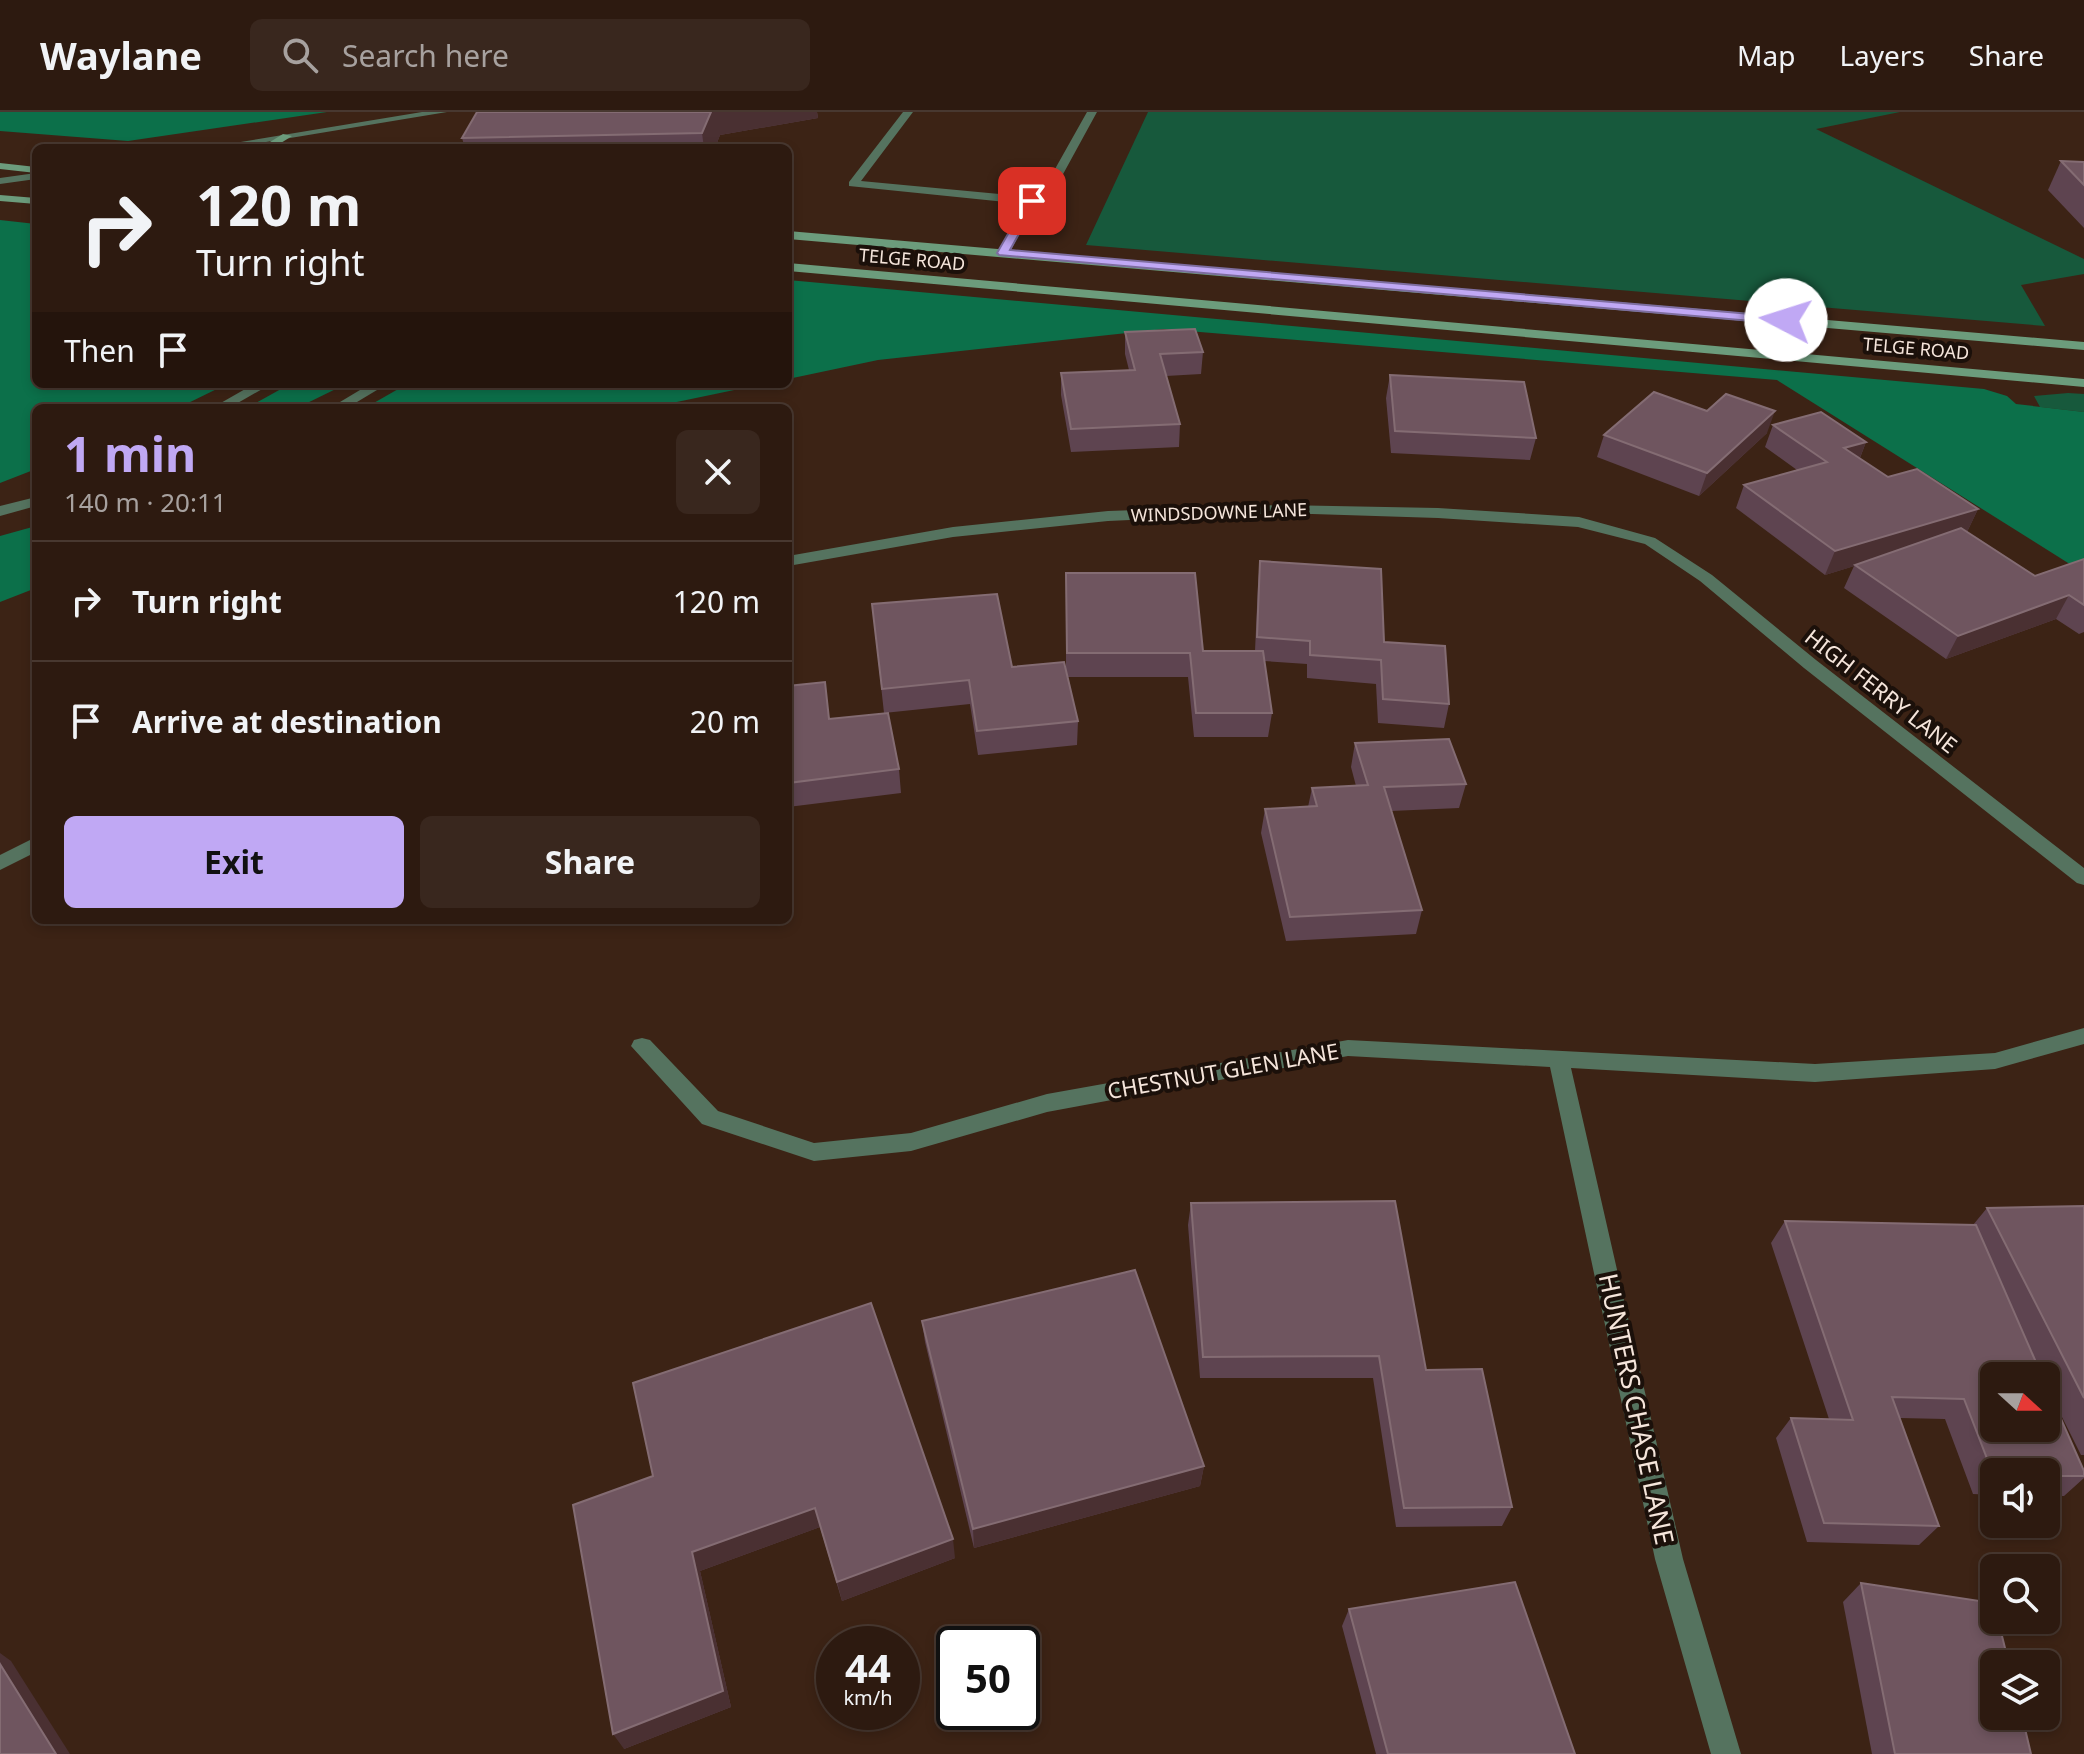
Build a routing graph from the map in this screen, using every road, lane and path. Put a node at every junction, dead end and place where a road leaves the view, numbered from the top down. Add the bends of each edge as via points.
1 (442, 112) edge
2 (908, 112) edge
3 (1092, 112) edge
4 (287, 136) junction
5 (235, 144) edge
6 (272, 144) edge
7 (0, 166) edge
8 (32, 172) edge
9 (32, 174) edge
10 (0, 181) edge
11 (0, 198) edge
12 (32, 201) edge
13 (1032, 201) junction
14 (792, 235) edge
15 (1003, 253) junction
16 (792, 267) edge
17 (1819, 341) junction
18 (2084, 346) edge
19 (2084, 383) edge
20 (256, 388) edge
21 (373, 388) edge
22 (226, 404) edge
23 (344, 404) edge
24 (32, 497) edge
25 (32, 502) edge
26 (5, 509) edge
27 (1650, 541) joint
28 (792, 560) edge
29 (32, 846) edge
30 (0, 863) edge
31 (2084, 878) edge
32 (2084, 1036) edge
33 (642, 1046) dead end
34 (1559, 1061) junction
35 (1726, 1754) edge

1 - 4 street
2 - 13 street via 853,184
3 - 13 street via 1050,187
4 - 5 street
4 - 6 main road
7 - 8 main road
9 - 10 street
11 - 12 main road
13 - 15 street
14 - 15 main road, TELGE ROAD
15 - 17 main road, TELGE ROAD
16 - 17 main road, TELGE ROAD
17 - 18 main road, TELGE ROAD
17 - 19 main road, TELGE ROAD
20 - 22 street
21 - 23 street
24 - 26 street
25 - 26 street
27 - 28 street, WINDSDOWNE LANE via 1579,522 1281,509 1108,516 953,532
27 - 31 street, HIGH FERRY LANE via 1706,578
29 - 30 street
32 - 34 street, CHESTNUT GLEN LANE via 1995,1061 1815,1073
33 - 34 street, CHESTNUT GLEN LANE via 710,1118 814,1152 911,1142 1047,1103 1348,1048
34 - 35 street, HUNTERS CHASE LANE via 1669,1559

